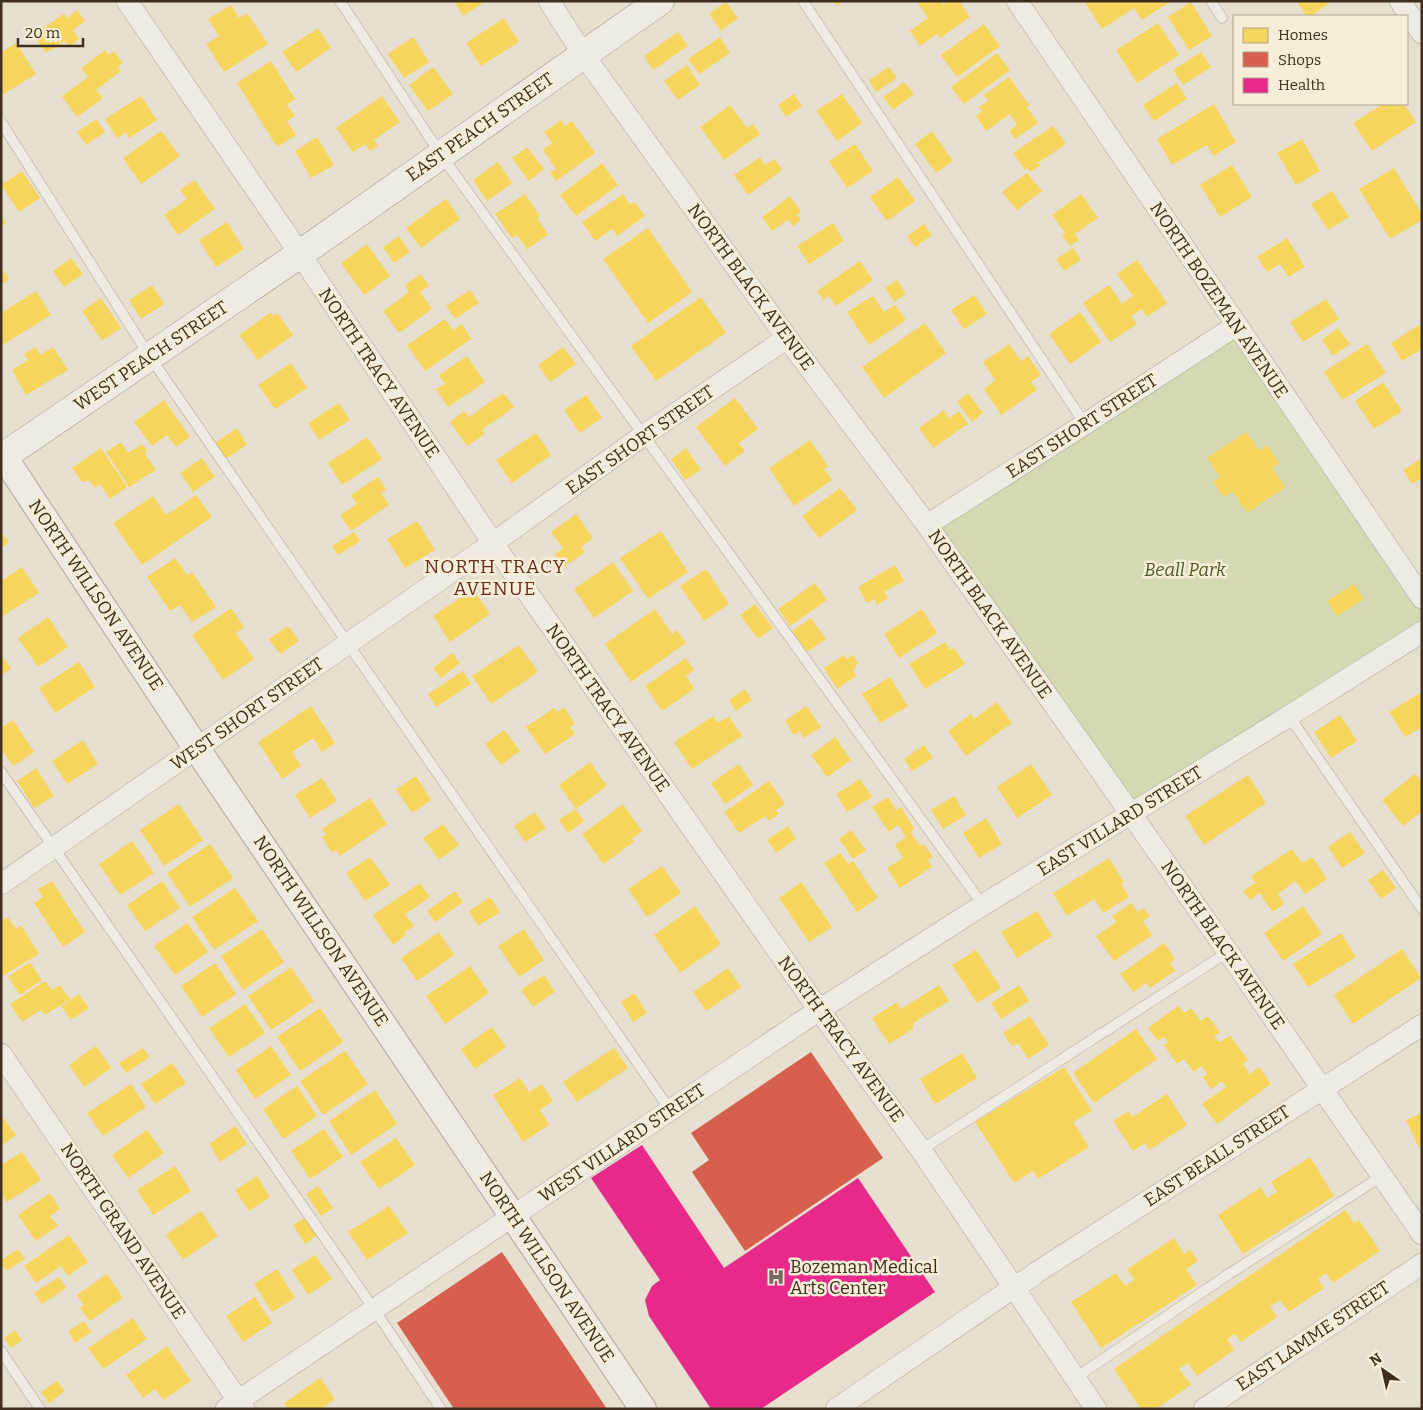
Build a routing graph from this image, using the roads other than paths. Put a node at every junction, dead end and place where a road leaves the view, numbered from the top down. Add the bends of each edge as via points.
1 (127, 1) edge
2 (340, 1) edge
3 (549, 1) edge
4 (660, 1) edge
5 (803, 1) edge
6 (1017, 1) edge
7 (1211, 1) edge
8 (1400, 1) edge
9 (1222, 18) dead end
10 (1422, 33) edge
11 (583, 54) junction
12 (1, 122) edge
13 (441, 155) junction
14 (300, 254) junction
15 (1237, 325) junction
16 (787, 338) junction
17 (150, 357) junction
18 (1085, 424) junction
19 (644, 435) junction
20 (2, 456) edge
21 (927, 526) junction
22 (493, 543) junction
23 (1422, 598) edge
24 (1422, 632) edge
25 (348, 644) junction
26 (1289, 716) junction
27 (197, 748) junction
28 (1, 772) edge
29 (1132, 814) junction
30 (54, 848) junction
31 (1, 884) edge
32 (984, 905) junction
33 (1422, 909) edge
34 (1228, 952) junction
35 (818, 1010) junction
36 (1422, 1025) edge
37 (1, 1054) edge
38 (1322, 1089) junction
39 (670, 1110) junction
40 (921, 1150) junction
41 (1382, 1176) junction
42 (512, 1216) junction
43 (1422, 1234) edge
44 (1422, 1264) edge
45 (1013, 1288) junction
46 (374, 1309) junction
47 (1, 1351) edge
48 (1075, 1378) junction
49 (236, 1406) edge
50 (40, 1409) edge
51 (441, 1409) edge
52 (643, 1409) edge
53 (836, 1409) edge
54 (1096, 1409) edge
55 (1204, 1409) edge

1 - 14 street, NORTH TRACY AVENUE
2 - 13 lane
3 - 11 street, NORTH BLACK AVENUE
4 - 11 main road, EAST PEACH STREET
5 - 18 lane
6 - 15 street, NORTH BOZEMAN AVENUE
7 - 9 lane
8 - 10 street
11 - 13 main road, EAST PEACH STREET
11 - 16 street, NORTH BLACK AVENUE
12 - 17 lane
13 - 14 main road, EAST PEACH STREET
13 - 19 lane
14 - 17 main road, WEST PEACH STREET
14 - 22 street, NORTH TRACY AVENUE
15 - 18 street, EAST SHORT STREET
15 - 23 street, NORTH BOZEMAN AVENUE
16 - 19 street, EAST SHORT STREET
16 - 21 street, NORTH BLACK AVENUE
17 - 20 main road, WEST PEACH STREET
17 - 25 lane
18 - 21 street, EAST SHORT STREET
19 - 22 street, EAST SHORT STREET
19 - 32 lane
20 - 27 street, NORTH WILLSON AVENUE
21 - 29 street, NORTH BLACK AVENUE
22 - 25 street, WEST SHORT STREET
22 - 35 street, NORTH TRACY AVENUE
24 - 26 street, EAST VILLARD STREET
25 - 27 street, WEST SHORT STREET
25 - 39 lane
26 - 29 street, EAST VILLARD STREET
26 - 33 lane
27 - 30 street, WEST SHORT STREET
27 - 42 street, NORTH WILLSON AVENUE
28 - 30 lane
29 - 32 street, EAST VILLARD STREET
29 - 34 street, NORTH BLACK AVENUE
30 - 31 street, WEST SHORT STREET
30 - 46 lane
32 - 35 street, EAST VILLARD STREET
34 - 38 street, NORTH BLACK AVENUE
34 - 40 lane
35 - 39 street, WEST VILLARD STREET
35 - 40 street, NORTH TRACY AVENUE
36 - 38 street, EAST BEALL STREET
37 - 49 street, NORTH GRAND AVENUE
38 - 41 street, NORTH BLACK AVENUE
38 - 45 street, EAST BEALL STREET
39 - 42 street, WEST VILLARD STREET
40 - 45 street, NORTH TRACY AVENUE
41 - 43 street, NORTH BLACK AVENUE
41 - 48 lane
42 - 46 street, WEST VILLARD STREET
42 - 52 street, NORTH WILLSON AVENUE
44 - 55 street, EAST LAMME STREET
45 - 48 street, NORTH TRACY AVENUE
45 - 53 street, EAST BEALL STREET
46 - 49 street, WEST VILLARD STREET
46 - 51 lane
47 - 50 lane
48 - 54 street, NORTH TRACY AVENUE

